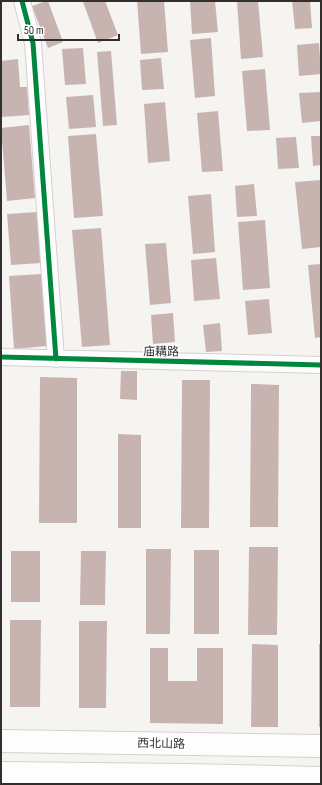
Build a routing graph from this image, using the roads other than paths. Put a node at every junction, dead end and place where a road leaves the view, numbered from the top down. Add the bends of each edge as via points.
1 (22, 1) edge
2 (1, 357) edge
3 (56, 359) junction
4 (321, 365) edge
5 (1, 741) edge
6 (321, 746) edge
7 (1, 773) edge
8 (321, 778) edge
9 (187, 779) edge

1 - 3 street via 33,43
2 - 3 street, 庙耩路
3 - 4 street, 庙耩路
5 - 6 main road, 西北山路
7 - 9 main road
8 - 9 main road

